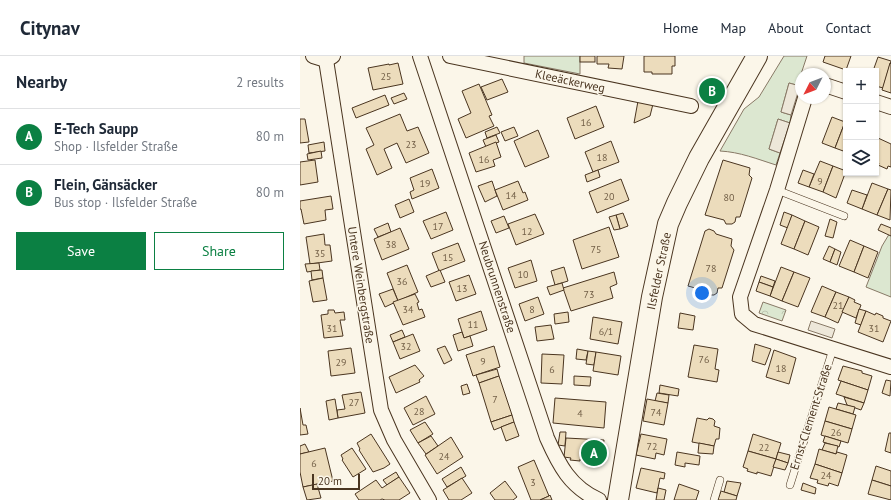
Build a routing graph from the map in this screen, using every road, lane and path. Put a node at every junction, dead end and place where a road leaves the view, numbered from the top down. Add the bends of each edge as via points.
1 (420, 56) edge
2 (450, 56) edge
3 (324, 57) edge
4 (756, 58) edge
5 (831, 87) edge
6 (843, 91) edge
7 (879, 103) edge
8 (803, 104) edge
9 (691, 106) dead end
10 (891, 108) edge
11 (777, 190) junction
12 (844, 216) dead end
13 (833, 349) junction
14 (891, 367) edge
15 (720, 480) dead end
16 (790, 485) dead end
17 (429, 500) edge
18 (599, 500) edge
19 (618, 500) edge
20 (714, 500) edge

1 - 18 street, Neubrunnenstraße via 547,438 556,460 568,476 585,494
2 - 9 street, Kleeäckerweg
3 - 17 street, Untere Weinbergstraße via 381,410 394,440
4 - 19 main road, Ilsfelder Straße via 687,180 668,224 652,297
5 - 6 street
7 - 10 street
8 - 11 street, Ernst-Clement-Straße
11 - 12 lane
11 - 13 street, Ernst-Clement-Straße via 740,297 742,314 754,324
13 - 14 street, Ernst-Clement-Straße
13 - 16 lane, Ernst-Clement-Straße
15 - 20 lane

